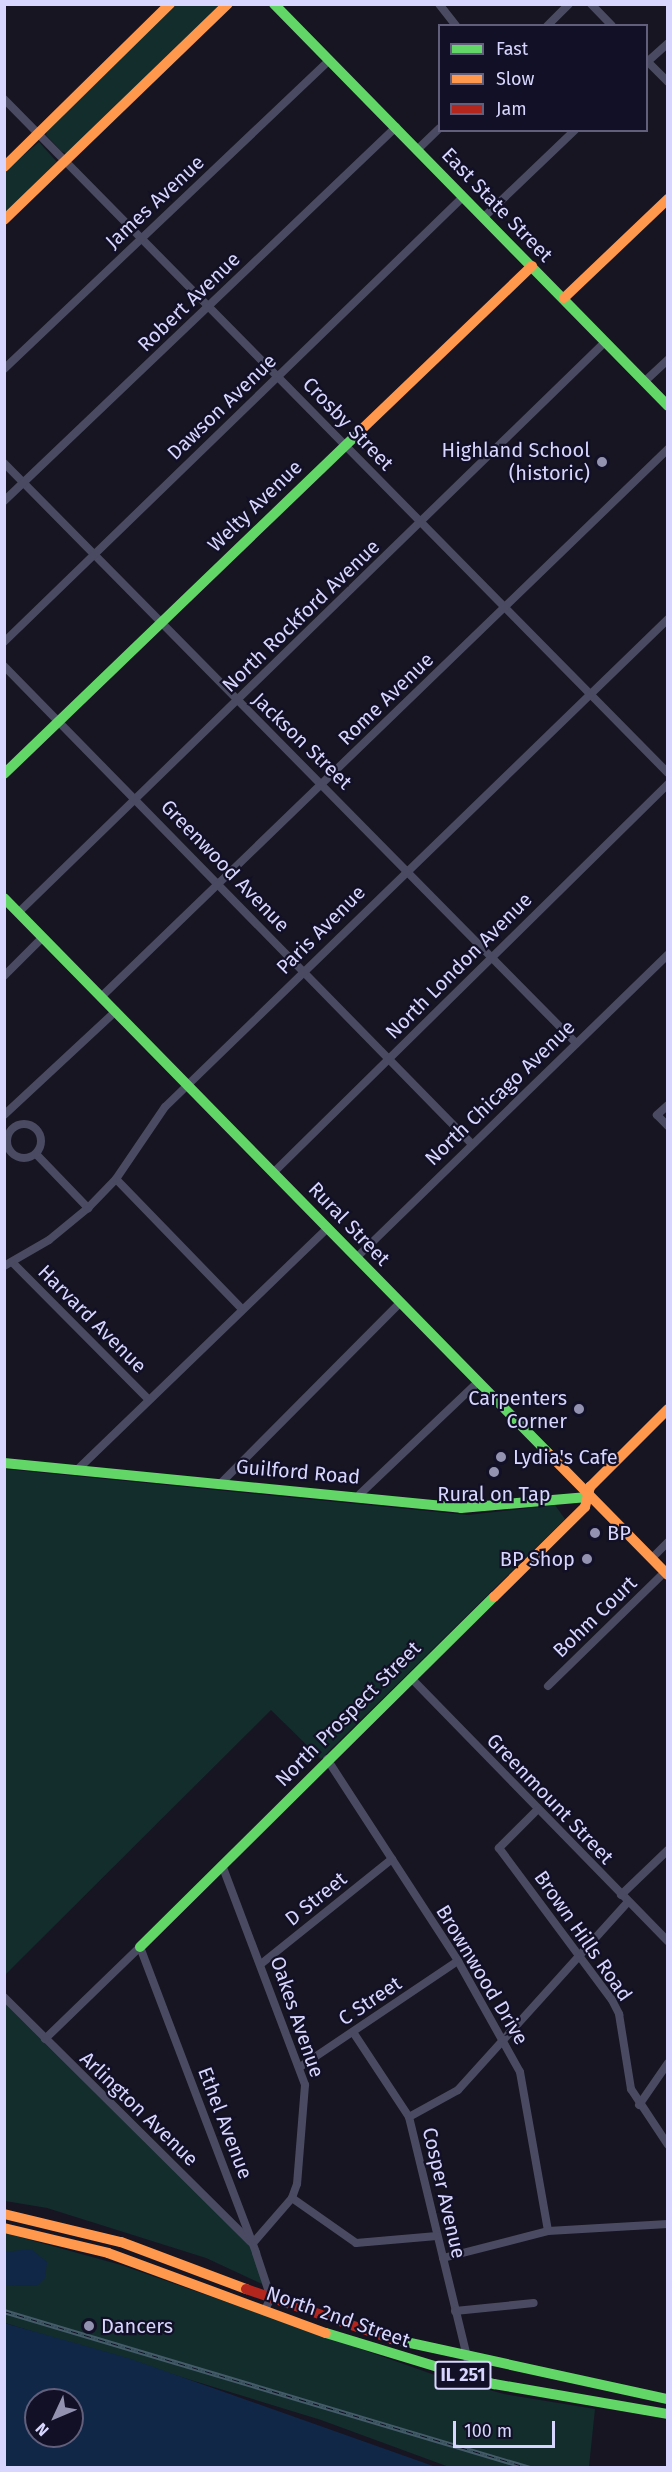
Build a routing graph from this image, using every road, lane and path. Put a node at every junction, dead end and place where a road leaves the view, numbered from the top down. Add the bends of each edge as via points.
1 (171, 4) edge
2 (228, 4) edge
3 (274, 4) edge
4 (439, 4) edge
5 (569, 4) edge
6 (591, 4) edge
7 (454, 24) edge
8 (549, 24) edge
9 (610, 24) edge
10 (668, 43) edge
11 (330, 60) junction
12 (648, 61) edge
13 (648, 63) edge
14 (668, 82) edge
15 (4, 99) edge
16 (396, 127) junction
17 (438, 130) edge
18 (573, 132) edge
19 (39, 134) junction
20 (418, 149) junction
21 (66, 161) junction
22 (4, 167) edge
23 (463, 197) junction
24 (668, 199) edge
25 (484, 217) junction
26 (4, 220) edge
27 (142, 238) junction
28 (532, 266) junction
29 (564, 298) junction
30 (209, 305) junction
31 (605, 342) junction
32 (668, 360) edge
33 (4, 369) edge
34 (278, 376) junction
35 (644, 382) junction
36 (668, 405) edge
37 (345, 445) junction
38 (668, 449) edge
39 (4, 463) edge
40 (24, 483) junction
41 (4, 501) edge
42 (421, 521) junction
43 (93, 554) junction
44 (504, 607) junction
45 (668, 619) edge
46 (161, 622) junction
47 (4, 642) edge
48 (4, 666) edge
49 (591, 693) junction
50 (238, 701) junction
51 (58, 722) junction
52 (668, 773) edge
53 (4, 774) edge
54 (323, 784) junction
55 (668, 784) edge
56 (136, 798) junction
57 (407, 868) junction
58 (219, 885) junction
59 (4, 898) edge
60 (19, 912) junction
61 (43, 937) junction
62 (492, 955) junction
63 (668, 955) edge
64 (304, 970) junction
65 (4, 976) edge
66 (101, 997) junction
67 (116, 1011) junction
68 (576, 1043) junction
69 (389, 1059) junction
70 (187, 1085) junction
71 (668, 1105) edge
72 (4, 1115) edge
73 (8, 1125) edge
74 (668, 1126) edge
75 (471, 1143) junction
76 (37, 1155) junction
77 (274, 1172) junction
78 (116, 1179) junction
79 (88, 1208) junction
80 (328, 1228) junction
81 (357, 1257) junction
82 (8, 1264) edge
83 (400, 1303) junction
84 (242, 1309) junction
85 (477, 1383) junction
86 (149, 1400) junction
87 (668, 1409) edge
88 (4, 1463) edge
89 (77, 1470) junction
90 (220, 1484) junction
91 (360, 1494) junction
92 (588, 1497) junction
93 (668, 1542) edge
94 (652, 1558) junction
95 (666, 1573) edge
96 (411, 1678) junction
97 (548, 1686) dead end
98 (327, 1759) junction
99 (537, 1810) junction
100 (668, 1850) edge
101 (392, 1859) junction
102 (222, 1865) junction
103 (621, 1895) junction
104 (628, 1902) junction
105 (668, 1941) edge
106 (140, 1947) junction
107 (578, 1954) junction
108 (458, 1961) junction
109 (261, 1964) junction
110 (4, 1997) edge
111 (353, 2032) junction
112 (501, 2037) junction
113 (45, 2039) junction
114 (668, 2063) edge
115 (300, 2067) junction
116 (639, 2105) junction
117 (409, 2117) junction
118 (668, 2145) edge
119 (292, 2198) junction
120 (4, 2214) edge
121 (668, 2224) edge
122 (4, 2228) edge
123 (548, 2231) junction
124 (437, 2236) junction
125 (252, 2243) junction
126 (443, 2258) junction
127 (271, 2298) junction
128 (534, 2303) dead end
129 (264, 2311) junction
130 (455, 2311) junction
131 (468, 2360) junction
132 (465, 2376) junction
133 (668, 2399) edge
134 (668, 2414) edge

1 - 19 street
2 - 21 street
3 - 11 street, East State Street
4 - 7 street
5 - 8 street
6 - 9 street
10 - 12 street
11 - 16 street, East State Street
11 - 27 street, James Avenue
13 - 14 street
15 - 19 street, Crosby Street
16 - 20 street, East State Street
16 - 30 street, Robert Avenue
17 - 20 street
18 - 25 street
19 - 21 street, Crosby Street
19 - 22 street
20 - 23 street, East State Street
21 - 26 street
21 - 27 street, Crosby Street
23 - 25 street, East State Street
23 - 34 street, Dawson Avenue
24 - 29 street
25 - 28 street, East State Street
27 - 30 street, Crosby Street
27 - 33 street, James Avenue
28 - 29 street, East State Street
28 - 37 street, Welty Avenue
29 - 31 street, East State Street
30 - 34 street, Crosby Street
30 - 40 street, Robert Avenue
31 - 35 street, East State Street
31 - 42 street, North Rockford Avenue
32 - 35 street
34 - 37 street, Crosby Street
34 - 43 street, Dawson Avenue
35 - 36 street, East State Street
37 - 42 street, Crosby Street
37 - 46 street, Welty Avenue
38 - 44 street, Rome Avenue
39 - 40 street, Jackson Street
40 - 41 street, Robert Avenue
40 - 43 street, Jackson Street
42 - 44 street, Crosby Street
42 - 50 street, North Rockford Avenue
43 - 46 street, Jackson Street
43 - 47 street, Dawson Avenue
44 - 49 street, Crosby Street
44 - 54 street, Rome Avenue
45 - 49 street, Paris Avenue
46 - 50 street, Jackson Street
46 - 51 street, Welty Avenue
48 - 51 street, Greenwood Avenue
49 - 52 street, Crosby Street
49 - 57 street, Paris Avenue
50 - 54 street, Jackson Street
50 - 56 street, North Rockford Avenue
51 - 53 street, Welty Avenue
51 - 56 street, Greenwood Avenue
54 - 57 street, Jackson Street
54 - 58 street, Rome Avenue
55 - 62 street, North London Avenue
56 - 58 street, Greenwood Avenue
56 - 60 street, North Rockford Avenue
57 - 62 street, Jackson Street
57 - 64 street, Paris Avenue
58 - 64 street, Greenwood Avenue
58 - 66 street, Rome Avenue
59 - 60 street, Rural Street
60 - 61 street, Rural Street
61 - 65 street
61 - 66 street, Rural Street
62 - 68 street, Jackson Street
62 - 69 street, North London Avenue
63 - 68 street, North Chicago Avenue
64 - 69 street, Greenwood Avenue
64 - 70 street, Paris Avenue
66 - 67 street, Rural Street
67 - 70 street, Rural Street
67 - 72 street
68 - 75 street, North Chicago Avenue
69 - 75 street, Greenwood Avenue
69 - 77 street, North London Avenue
70 - 77 street, Rural Street
70 - 78 street, Paris Avenue
71 - 74 street via 657,1115
73 - 76 street via 11,1154 24,1158
73 - 76 street via 24,1123 36,1128 42,1140
75 - 81 street, North Chicago Avenue
76 - 79 street
77 - 80 street, Rural Street
78 - 79 street, Paris Avenue
78 - 84 street
79 - 82 street, Paris Avenue
80 - 81 street, Rural Street
80 - 84 street
81 - 83 street, Rural Street
82 - 86 street, Harvard Avenue
83 - 85 street, Rural Street
83 - 90 street
84 - 86 street
85 - 91 street
85 - 92 street, Rural Street
86 - 89 street
87 - 92 street, North Prospect Street via 590,1487
88 - 89 street, Guilford Road
89 - 90 street, Guilford Road
90 - 91 street, Guilford Road
91 - 92 street, Guilford Road via 481,1509
92 - 94 street, Rural Street
92 - 96 street, North Prospect Street via 585,1507
93 - 94 street
94 - 95 street, Rural Street
95 - 97 street, Bohm Court
96 - 98 street, North Prospect Street
96 - 99 street, Greenmount Street
98 - 101 street, Brownwood Drive
98 - 102 street, North Prospect Street
99 - 103 street, Greenmount Street
99 - 107 street, Brown Hills Road via 500,1848
100 - 103 street
101 - 108 street, Brownwood Drive
101 - 109 street, D Street
102 - 106 street, North Prospect Street
102 - 109 street, Oakes Avenue
103 - 104 street, Greenmount Street
104 - 105 street, Greenmount Street
104 - 107 street
106 - 113 street, North Prospect Street
106 - 125 street, Ethel Avenue
107 - 112 street
107 - 116 street, Brown Hills Road via 619,2014 626,2070
108 - 111 street, C Street
108 - 112 street, Brownwood Drive
109 - 115 street, Oakes Avenue
110 - 113 street, Arlington Avenue
111 - 115 street, C Street
111 - 117 street, Cosper Avenue
112 - 117 street via 458,2090
112 - 123 street, Brownwood Drive via 520,2072
113 - 125 street, Arlington Avenue
114 - 116 street
115 - 119 street, Oakes Avenue via 305,2085
116 - 118 street, Brown Hills Road
117 - 124 street, Cosper Avenue
119 - 124 street via 356,2243
119 - 125 street
120 - 127 street, North 2nd Street / IL 251 via 121,2242
121 - 123 street
122 - 129 street, North 2nd Street / IL 251 via 108,2253
123 - 126 street
124 - 126 street, Cosper Avenue
125 - 127 street, Ethel Avenue
126 - 130 street, Cosper Avenue
127 - 129 street
127 - 131 street, North 2nd Street / IL 251
128 - 130 street via 513,2301
129 - 132 street, North 2nd Street / IL 251
130 - 131 street, Cosper Avenue
131 - 132 street, Cosper Avenue
131 - 133 street, North 2nd Street / IL 251
132 - 134 street, North 2nd Street / IL 251

